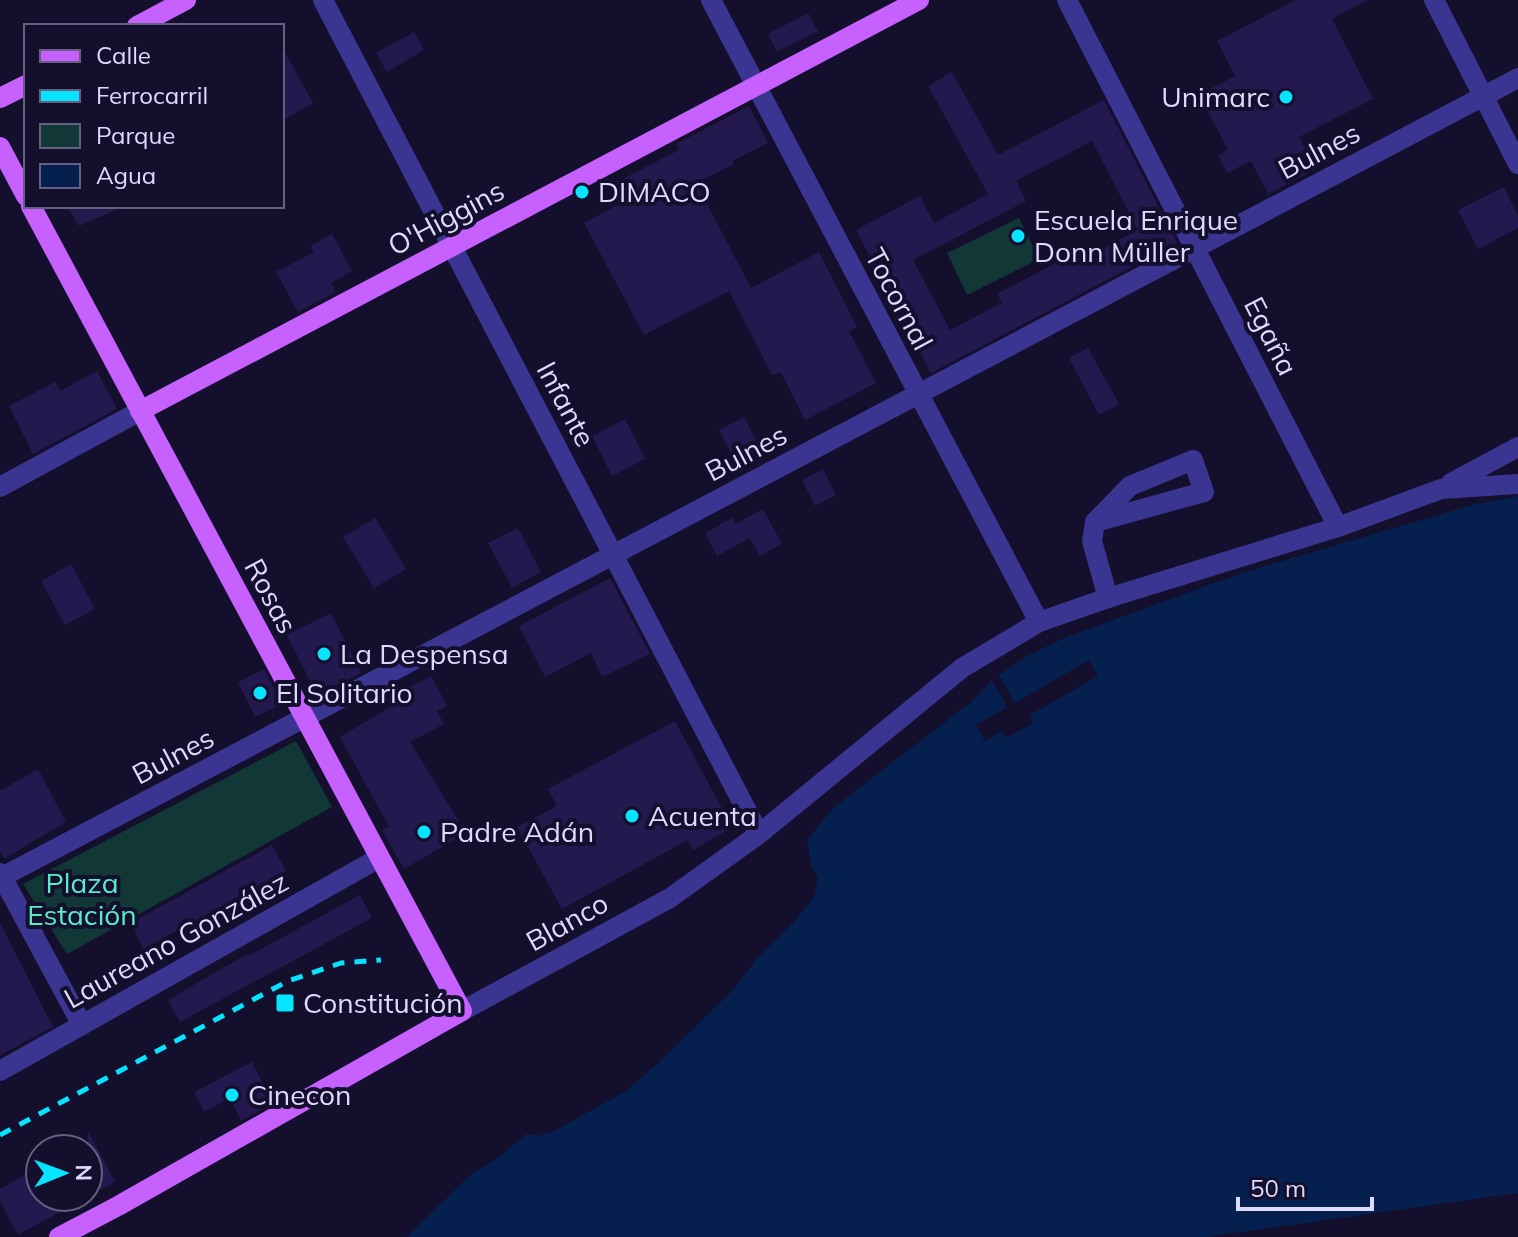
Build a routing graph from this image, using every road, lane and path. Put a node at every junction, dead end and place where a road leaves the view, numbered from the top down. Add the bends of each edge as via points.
1 (186, 0) edge
2 (323, 0) edge
3 (711, 0) edge
4 (919, 0) edge
5 (1067, 0) edge
6 (1434, 0) edge
7 (141, 24) edge
8 (1518, 78) edge
9 (24, 86) edge
10 (756, 86) junction
11 (1483, 97) junction
12 (0, 98) edge
13 (0, 147) edge
14 (1518, 164) edge
15 (24, 192) edge
16 (32, 208) edge
17 (452, 247) junction
18 (1194, 248) junction
19 (917, 394) junction
20 (140, 411) junction
21 (1518, 447) edge
22 (1518, 484) edge
23 (0, 487) edge
24 (1441, 489) junction
25 (1095, 522) junction
26 (1338, 527) junction
27 (613, 555) junction
28 (1108, 598) junction
29 (1039, 622) junction
30 (305, 719) junction
31 (759, 834) junction
32 (379, 858) junction
33 (1, 876) edge
34 (462, 1011) junction
35 (82, 1025) junction
36 (0, 1071) edge
37 (59, 1237) edge

1 - 7 main road
2 - 17 street, Infante
3 - 10 street, Tocornal
4 - 10 main road, O'Higgins
5 - 18 street, Egaña
6 - 11 street
8 - 11 street, Bulnes
9 - 12 main road
10 - 17 main road, O'Higgins
10 - 19 street, Tocornal
11 - 14 street
11 - 18 street, Bulnes
13 - 15 main road
16 - 20 main road, Rosas
17 - 20 main road, O'Higgins
17 - 27 street, Infante
18 - 19 street, Bulnes
18 - 26 street, Egaña
19 - 27 street, Bulnes
19 - 29 street, Tocornal
20 - 23 street, O'Higgins
20 - 30 main road, Rosas
21 - 24 street
22 - 24 street
24 - 26 street, Blanco
25 - 25 street via 1204,492 1193,460 1130,486
25 - 28 street via 1092,541
26 - 28 street, Blanco
27 - 30 street, Bulnes
27 - 31 street, Infante
28 - 29 street, Blanco
29 - 31 street, Blanco via 962,668
30 - 32 main road, Rosas
30 - 33 street, Bulnes
31 - 34 street, Blanco via 670,898
32 - 34 main road, Rosas
32 - 35 street, Laureano González
33 - 35 street
34 - 37 main road
35 - 36 street, Laureano González

